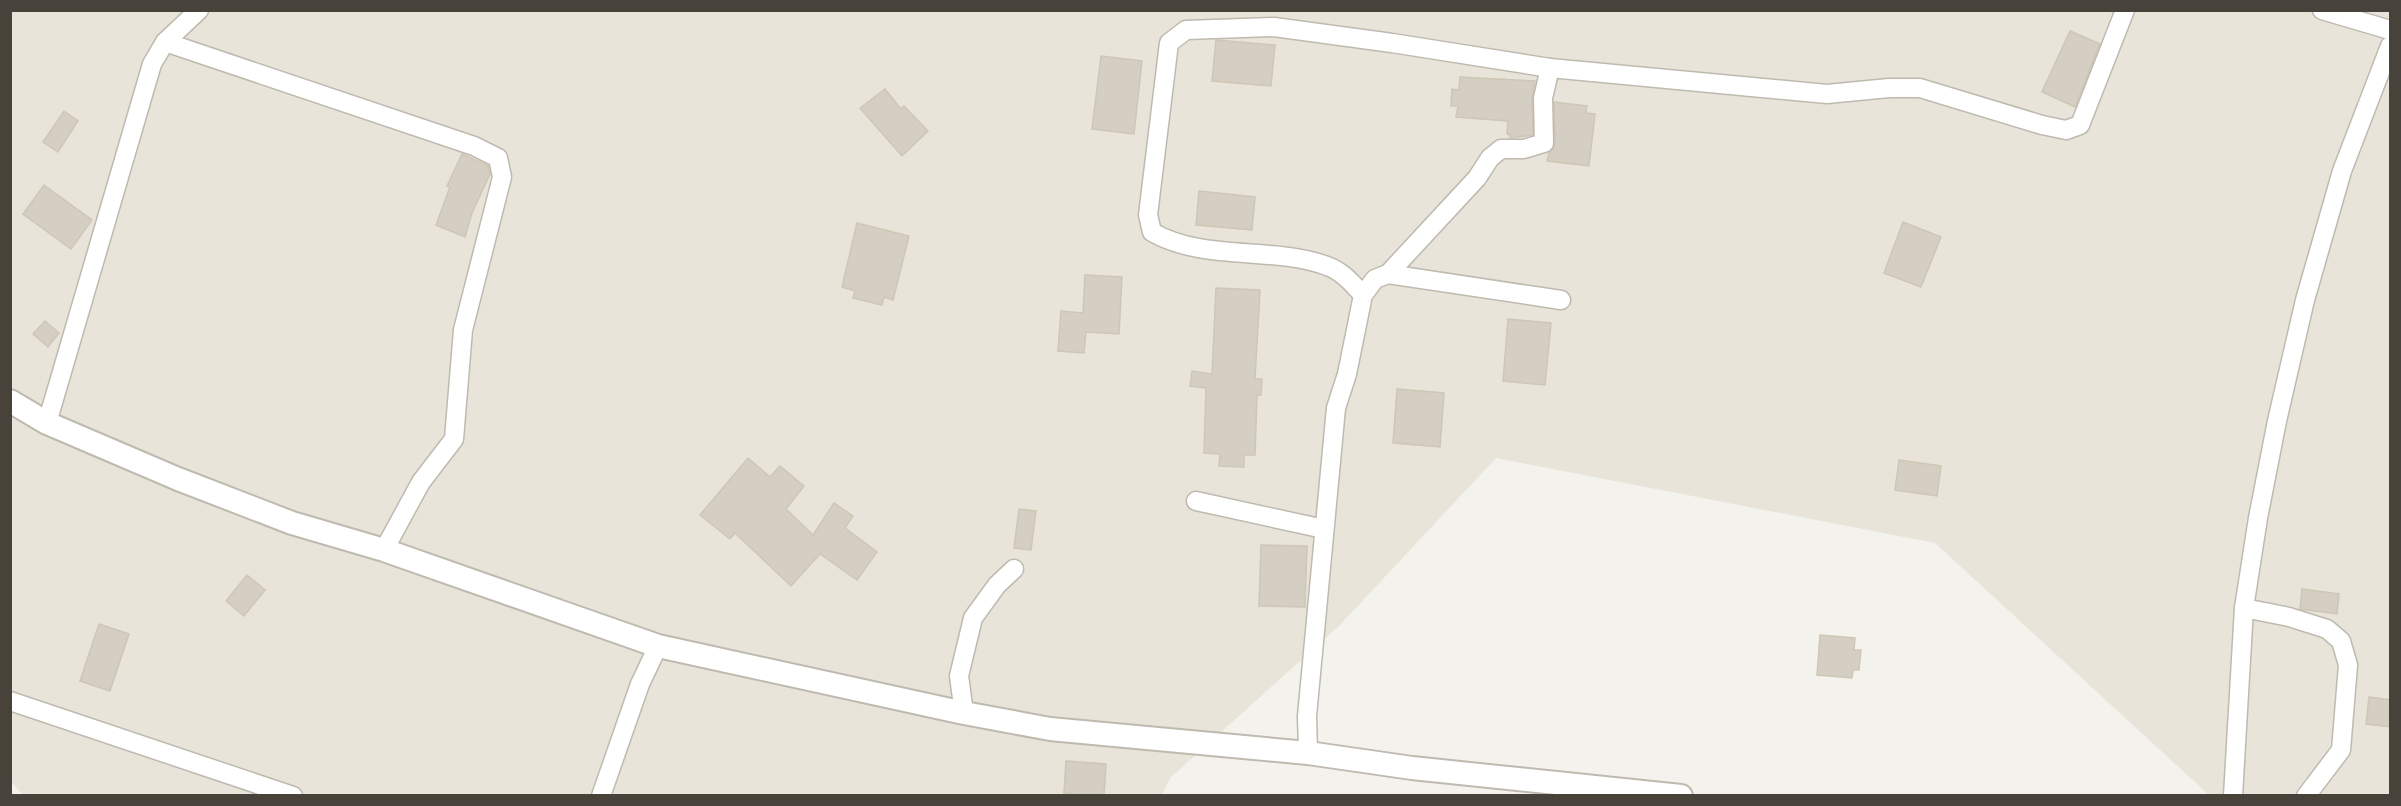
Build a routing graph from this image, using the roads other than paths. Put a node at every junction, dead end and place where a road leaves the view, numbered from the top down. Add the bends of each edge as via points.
1 (199, 10) edge
2 (2125, 10) edge
3 (2322, 10) edge
4 (1275, 19) edge
5 (2391, 30) edge
6 (165, 42) junction
7 (2391, 46) edge
8 (1550, 68) junction
9 (1388, 274) junction
10 (1363, 295) junction
11 (1560, 300) dead end
12 (10, 401) edge
13 (47, 423) junction
14 (1196, 501) dead end
15 (1324, 529) junction
16 (384, 550) junction
17 (1014, 569) dead end
18 (2244, 608) junction
19 (658, 646) junction
20 (10, 701) edge
21 (964, 713) junction
22 (1308, 753) junction
23 (293, 795) edge
24 (601, 795) edge
25 (1681, 795) edge
26 (2233, 795) edge
27 (2306, 795) edge

1 - 6 street
2 - 8 street via 2080,125 2066,130 1920,88 1827,94
3 - 5 street
4 - 8 street via 1392,43
4 - 10 street via 1186,30 1169,43 1148,215 1152,232 1170,242 1329,266
6 - 13 street via 153,64
6 - 16 street via 474,146 498,158 502,177 463,330 454,439 421,482
7 - 18 street via 2342,171 2305,300 2273,443
8 - 9 street via 1543,98 1544,143 1524,149 1501,149 1490,158 1478,178
9 - 10 street via 1375,279
9 - 11 street
10 - 15 street via 1336,408
12 - 13 street
13 - 16 street via 281,519
14 - 15 street
15 - 22 street via 1307,716
16 - 19 street
17 - 21 street via 997,585 974,618 959,676
18 - 26 street
18 - 27 street via 2326,629 2341,641 2348,665 2341,750
19 - 21 street
19 - 24 street via 640,684
20 - 23 street
21 - 22 street via 1050,729
22 - 25 street via 1412,768

